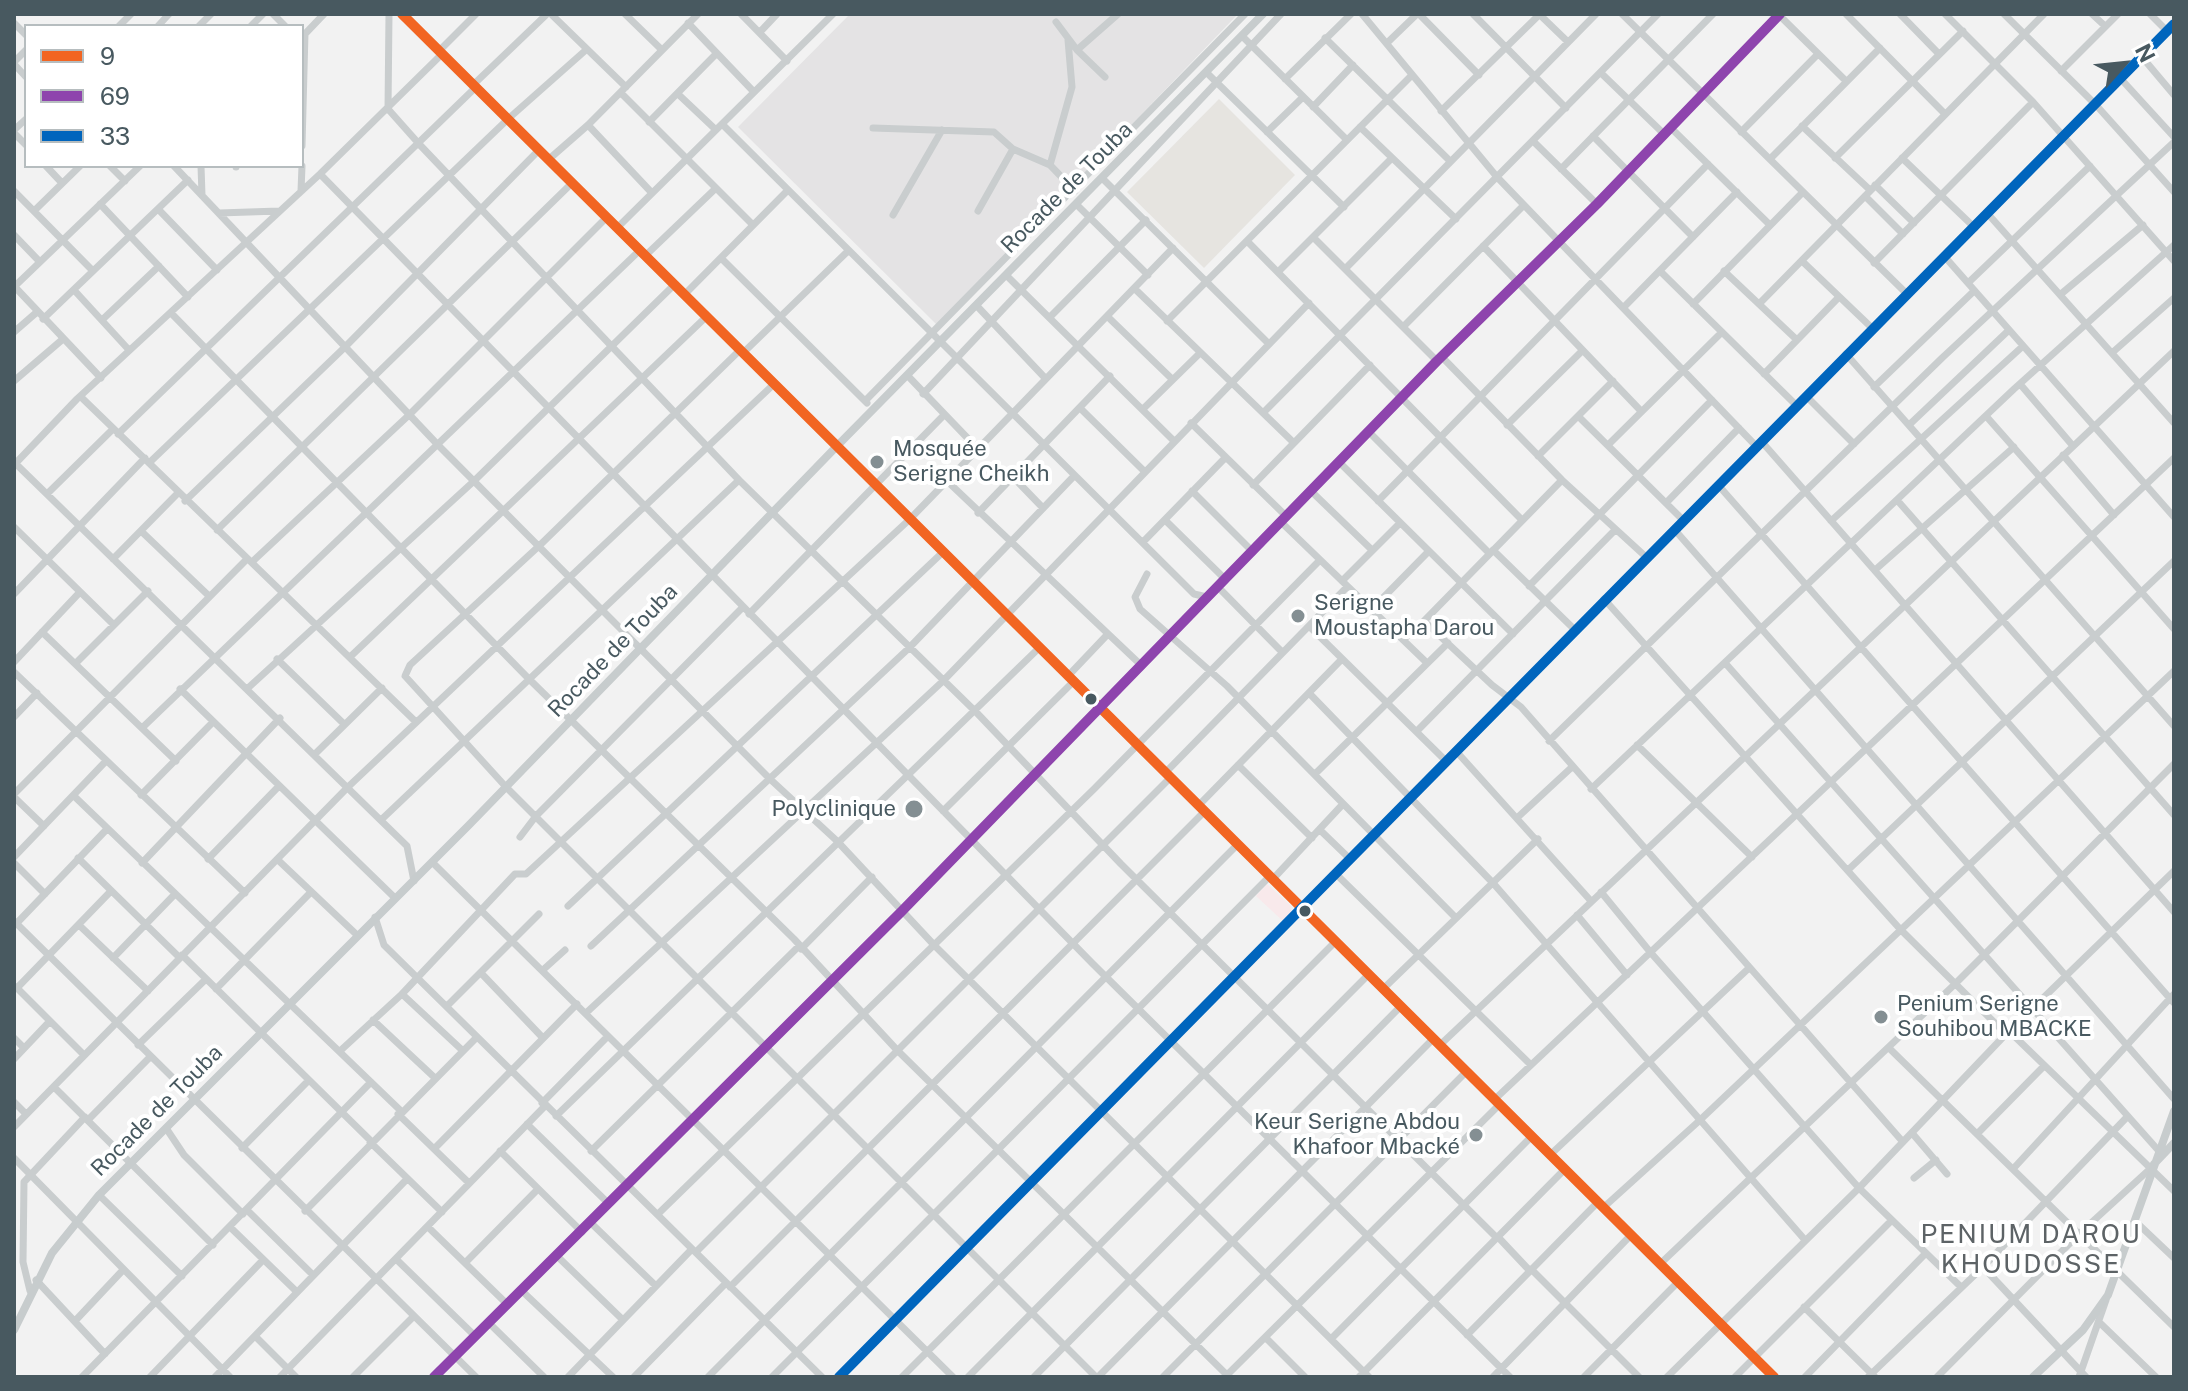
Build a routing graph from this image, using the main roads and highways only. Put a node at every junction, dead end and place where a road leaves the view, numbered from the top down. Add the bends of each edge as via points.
1 (1263, 14) edge
2 (404, 15) edge
3 (837, 446) junction
4 (2174, 1111) edge
5 (2174, 1143) edge
6 (2151, 1168) junction
7 (14, 1330) edge
8 (1774, 1377) edge
9 (2033, 1377) edge

1 - 3 main road, Rocade de Touba
2 - 3 main road
3 - 7 main road, Rocade de Touba via 643,649 99,1195 36,1280
3 - 8 main road
4 - 6 main road
5 - 6 main road
6 - 9 main road via 2108,1295 2083,1330

